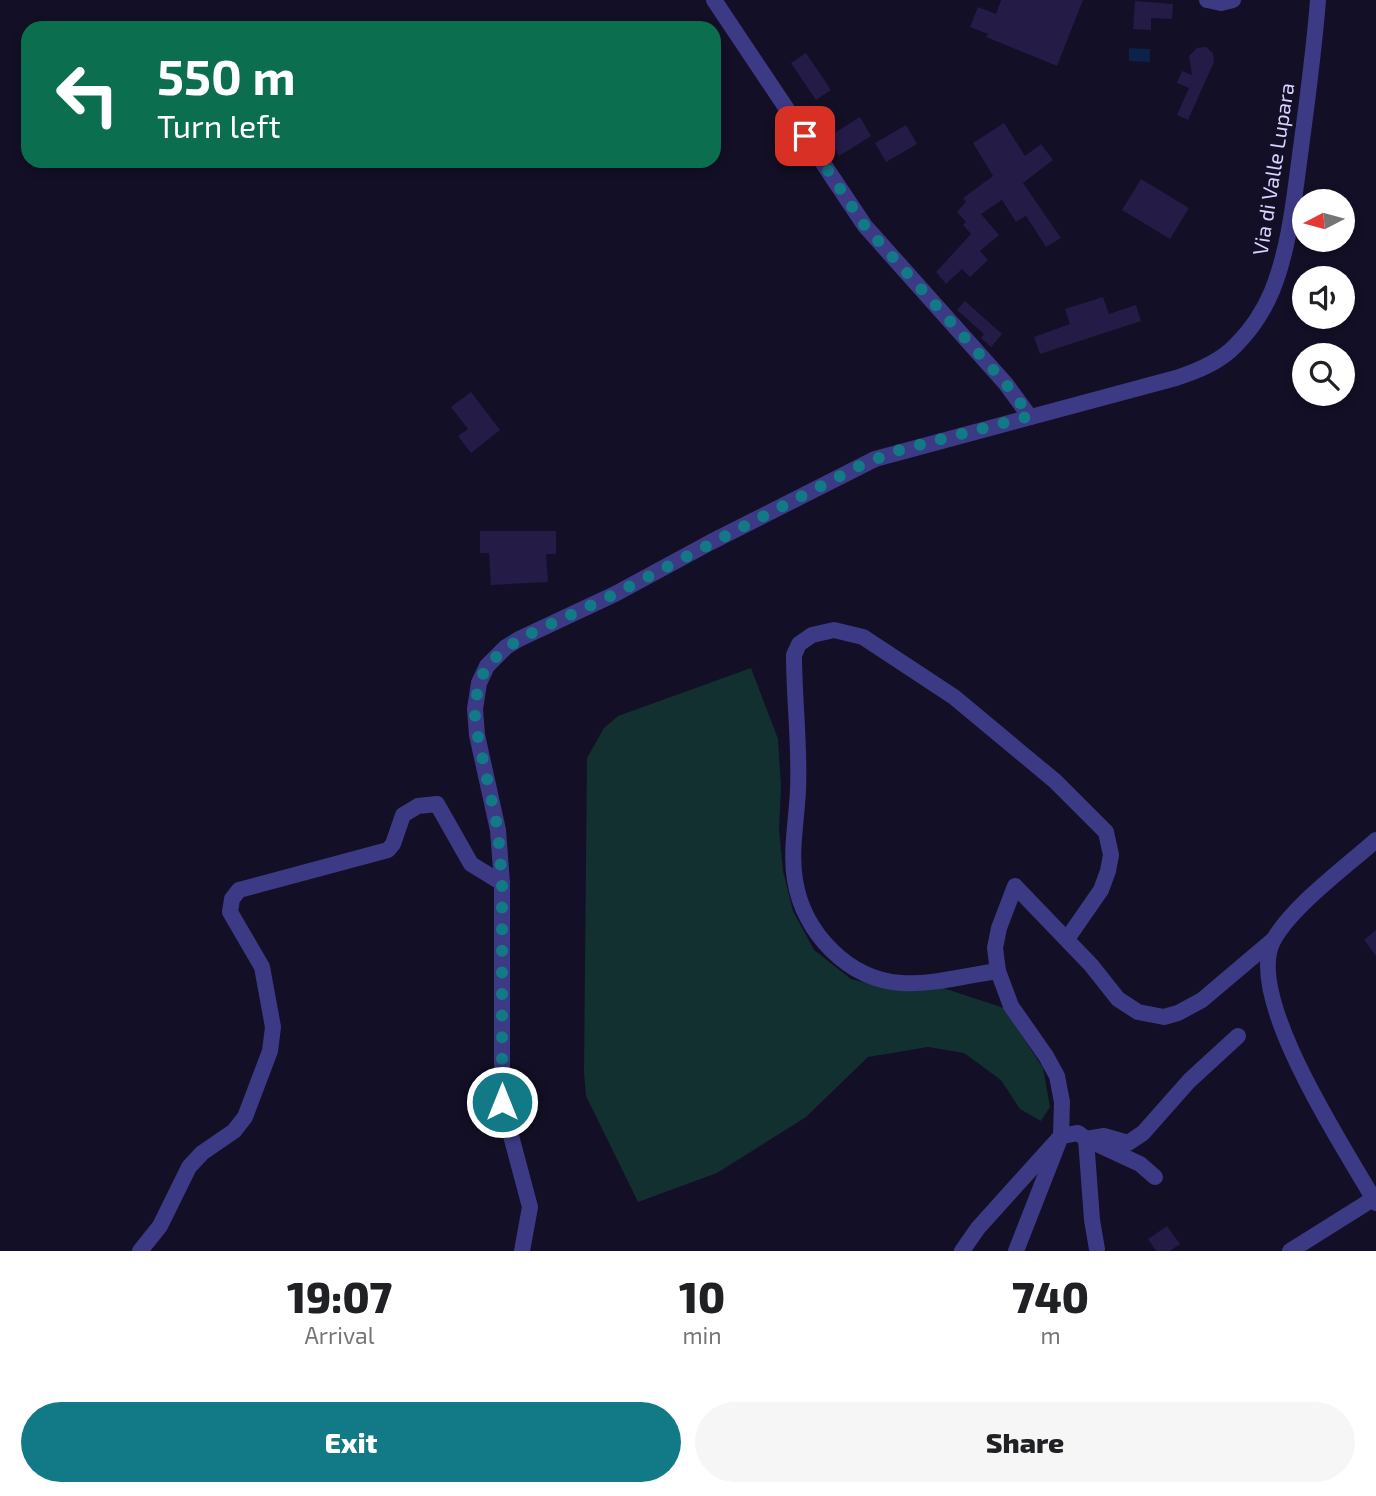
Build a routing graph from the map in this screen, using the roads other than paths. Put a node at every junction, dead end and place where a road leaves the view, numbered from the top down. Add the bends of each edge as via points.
1 (714, 0) edge
2 (1207, 0) edge
3 (1233, 0) edge
4 (1318, 0) edge
5 (1030, 416) junction
6 (1376, 840) edge
7 (502, 883) junction
8 (1067, 939) junction
9 (1274, 939) junction
10 (998, 971) junction
11 (1238, 1036) dead end
12 (1061, 1136) junction
13 (1086, 1139) junction
14 (1155, 1177) dead end
15 (1375, 1201) edge
16 (1097, 1249) dead end
17 (140, 1251) edge
18 (522, 1251) edge
19 (962, 1251) edge
20 (1016, 1251) edge
21 (1290, 1251) edge

1 - 5 street via 865,226
2 - 3 street
4 - 5 street, Via di Valle Lupara via 1291,215 1272,291 1255,320 1232,349 1197,371
5 - 7 street, Via di Valle Lupara via 874,458 506,647 483,674 475,709 498,830
6 - 9 street via 1290,917
7 - 17 street via 471,864 437,804 418,806 403,815 388,850 239,890 230,912 262,967 273,1027 270,1051 246,1118 189,1167 160,1226
7 - 18 street, Via di Valle Lupara via 502,1102 530,1207
8 - 9 street via 1118,999 1138,1012 1164,1017 1202,1000
8 - 10 street via 1015,886 995,948
8 - 10 street via 1105,880 1111,855 1106,832 1055,781 954,697 863,637 834,630 812,635 799,644 794,655 798,788 794,879 804,914 823,942 846,963 901,984
9 - 15 street via 1268,973 1278,1021
10 - 12 street via 1011,1006 1057,1076
11 - 13 street via 1189,1081 1143,1133 1128,1143 1104,1136
12 - 13 street via 1078,1133
12 - 19 street
12 - 20 street
13 - 14 street via 1140,1164
13 - 16 street
15 - 21 street

